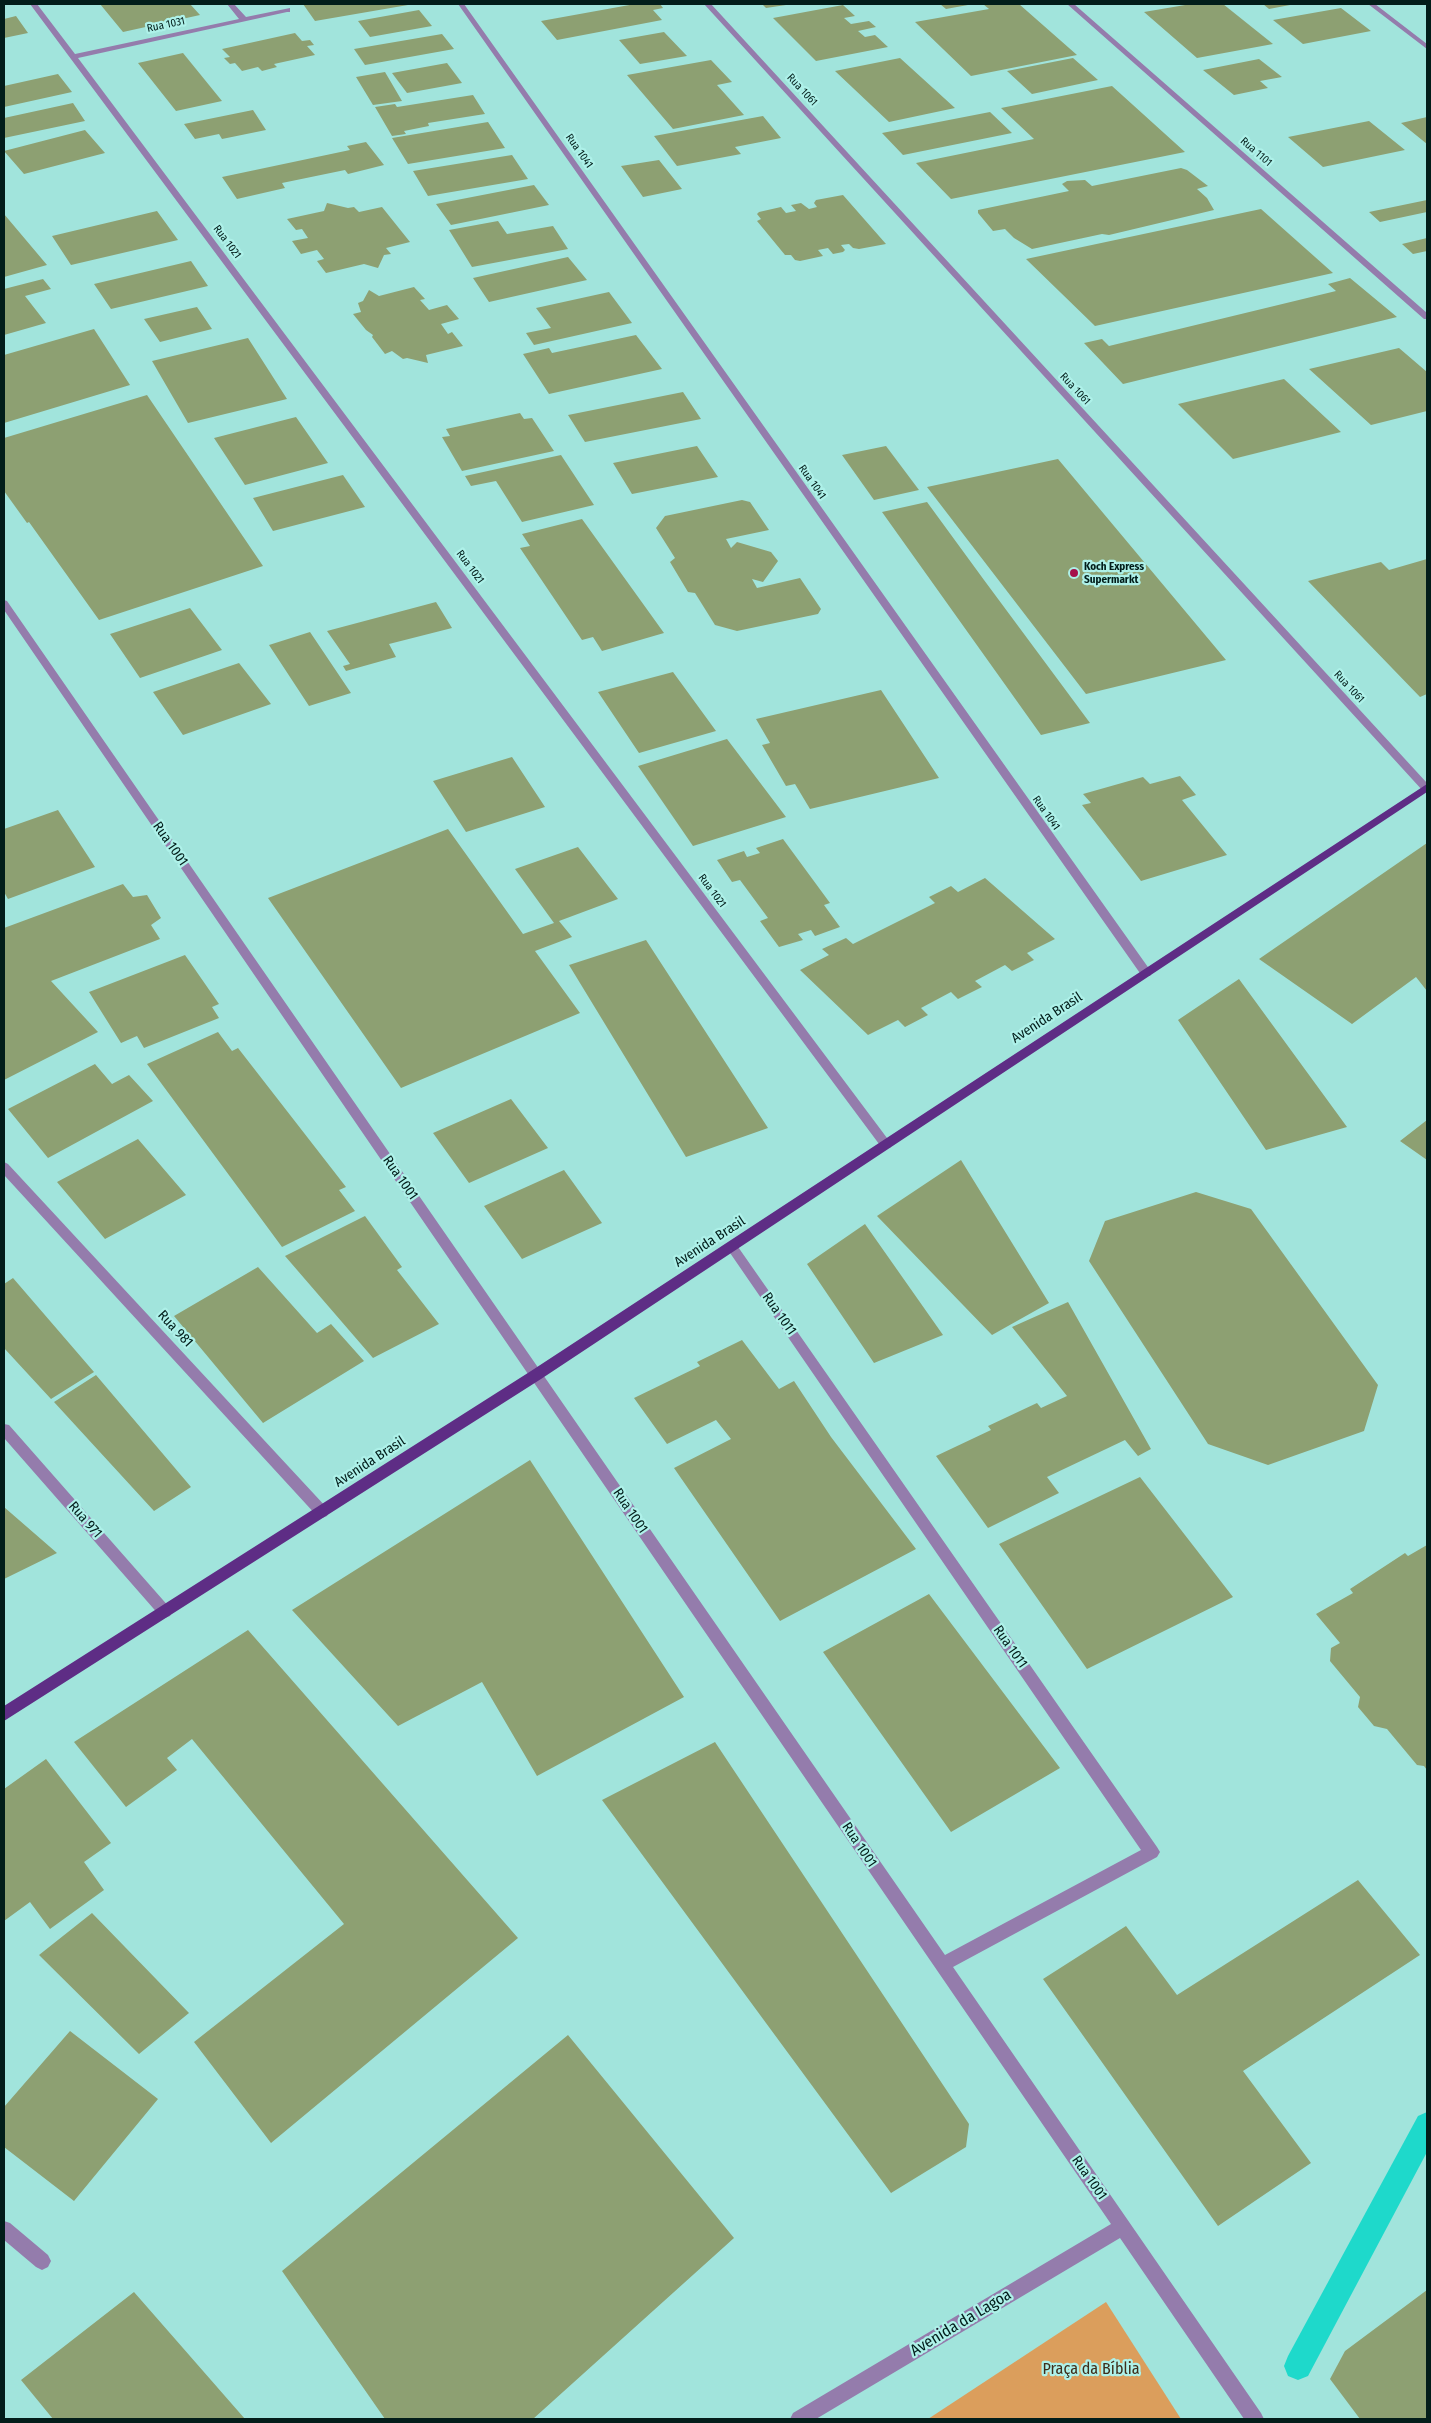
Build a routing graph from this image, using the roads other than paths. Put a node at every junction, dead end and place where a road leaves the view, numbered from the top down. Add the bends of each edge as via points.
1 (34, 4) edge
2 (230, 4) edge
3 (461, 4) edge
4 (707, 4) edge
5 (1070, 4) edge
6 (1371, 4) edge
7 (287, 10) dead end
8 (244, 20) junction
9 (1427, 47) edge
10 (73, 57) junction
11 (1427, 317) edge
12 (4, 603) edge
13 (1427, 788) edge
14 (1146, 973) junction
15 (886, 1144) junction
16 (4, 1167) edge
17 (732, 1246) junction
18 (536, 1375) junction
19 (4, 1429) edge
20 (322, 1512) junction
21 (165, 1612) junction
22 (4, 1714) edge
23 (942, 1965) junction
24 (1122, 2226) junction
25 (4, 2229) edge
26 (42, 2261) dead end
27 (799, 2419) edge
28 (1255, 2419) edge

1 - 10 street, Rua 1021
2 - 8 street
3 - 14 street, Rua 1041
4 - 13 street, Rua 1061
5 - 11 street, Rua 1101
6 - 9 street
7 - 8 street, Rua 1031
8 - 10 street, Rua 1031
10 - 15 street, Rua 1021
12 - 18 street, Rua 1001
13 - 14 main road, Avenida Brasil
14 - 15 main road, Avenida Brasil
15 - 17 main road, Avenida Brasil
16 - 20 street, Rua 981
17 - 18 main road, Avenida Brasil
17 - 23 street, Rua 1011 via 1152,1852
18 - 20 main road, Avenida Brasil
18 - 23 street, Rua 1001
19 - 21 street, Rua 971
20 - 21 main road, Avenida Brasil
21 - 22 main road, Avenida Brasil
23 - 24 street, Rua 1001
24 - 27 street, Avenida da Lagoa
24 - 28 street, Rua 1001
25 - 26 street

